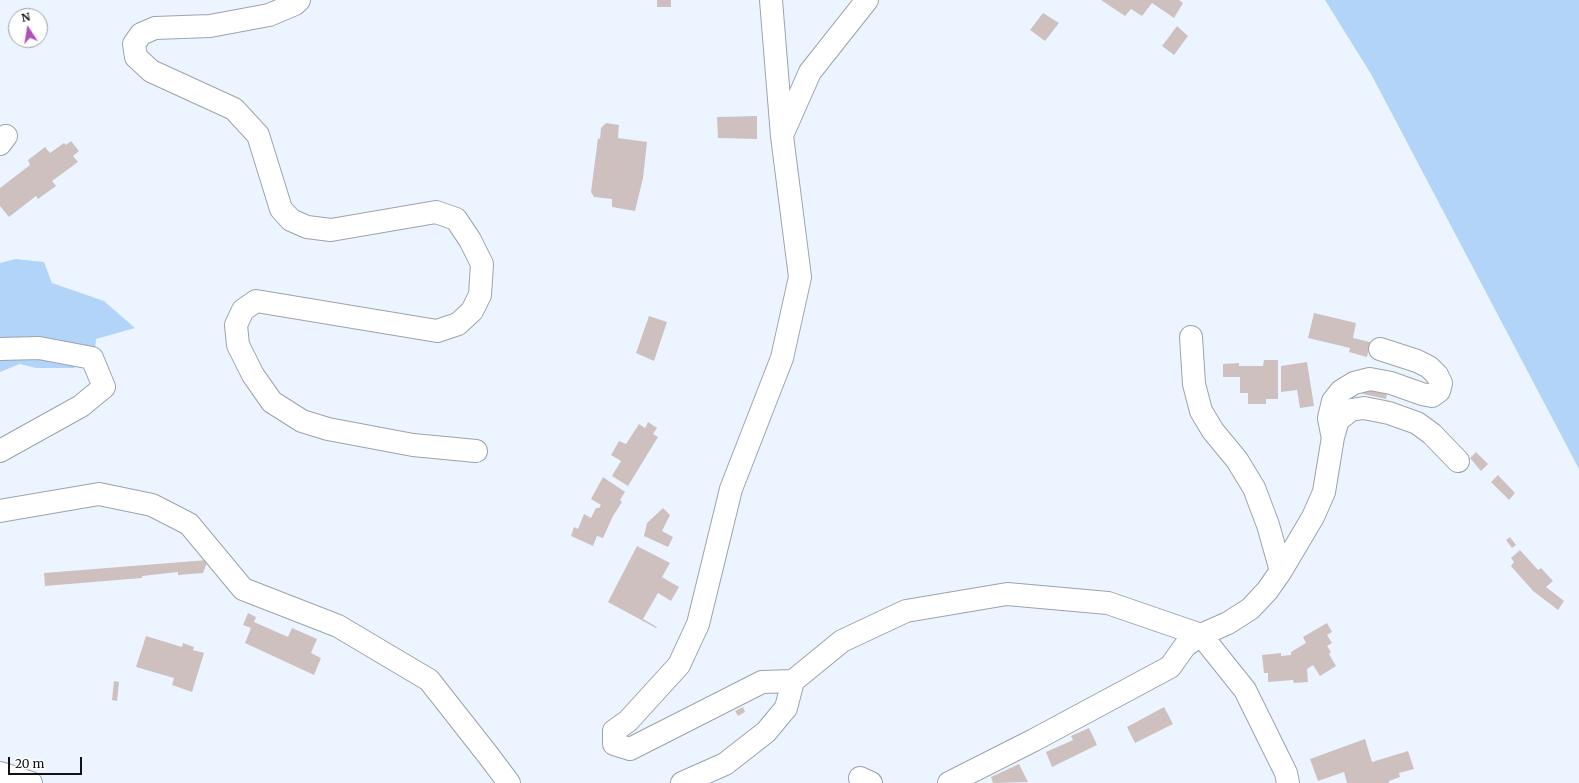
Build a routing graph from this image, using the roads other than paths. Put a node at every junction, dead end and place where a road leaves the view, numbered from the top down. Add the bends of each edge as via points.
1 (299, 0) edge
2 (772, 0) edge
3 (867, 0) edge
4 (782, 136) junction
5 (1191, 337) dead end
6 (0, 349) edge
7 (1380, 349) dead end
8 (1333, 438) junction
9 (0, 451) edge
10 (476, 451) dead end
11 (1458, 461) dead end
12 (0, 512) edge
13 (1281, 571) junction
14 (1201, 635) junction
15 (793, 681) junction
16 (0, 773) edge
17 (31, 783) edge
18 (509, 783) edge
19 (682, 783) edge
20 (949, 783) edge
21 (1288, 783) edge

1 - 10 street via 269,15 210,26 155,28 141,34 134,44 136,56 151,71 234,109 258,135 281,209 291,220 307,227 331,230 436,212 456,219 482,264 480,295 472,311 458,324 437,331 256,301 243,310 236,325 238,345 253,375 272,402 302,421 328,429 413,445
2 - 4 street
3 - 4 street via 810,72
4 - 15 street via 800,277 782,358 731,489 698,624 679,665 628,721 614,731 614,744 630,749 762,682
5 - 13 street via 1194,384 1201,411 1254,488
6 - 9 street via 39,348 92,358 104,387 81,406
7 - 8 street via 1429,367 1441,383 1439,391 1432,396 1370,379 1354,383 1341,391 1333,401 1329,418
8 - 11 street via 1338,420 1351,410 1364,408 1418,423
8 - 13 street via 1324,492 1313,518
12 - 18 street via 99,494 152,505 189,524 242,589 338,626 429,680
13 - 14 street via 1250,609 1228,624
14 - 15 street via 1108,603 1007,594 906,611 842,641
14 - 20 street via 1185,646 1170,667
14 - 21 street via 1245,690 1286,773
15 - 19 street via 786,708 766,732 725,764
16 - 17 street

